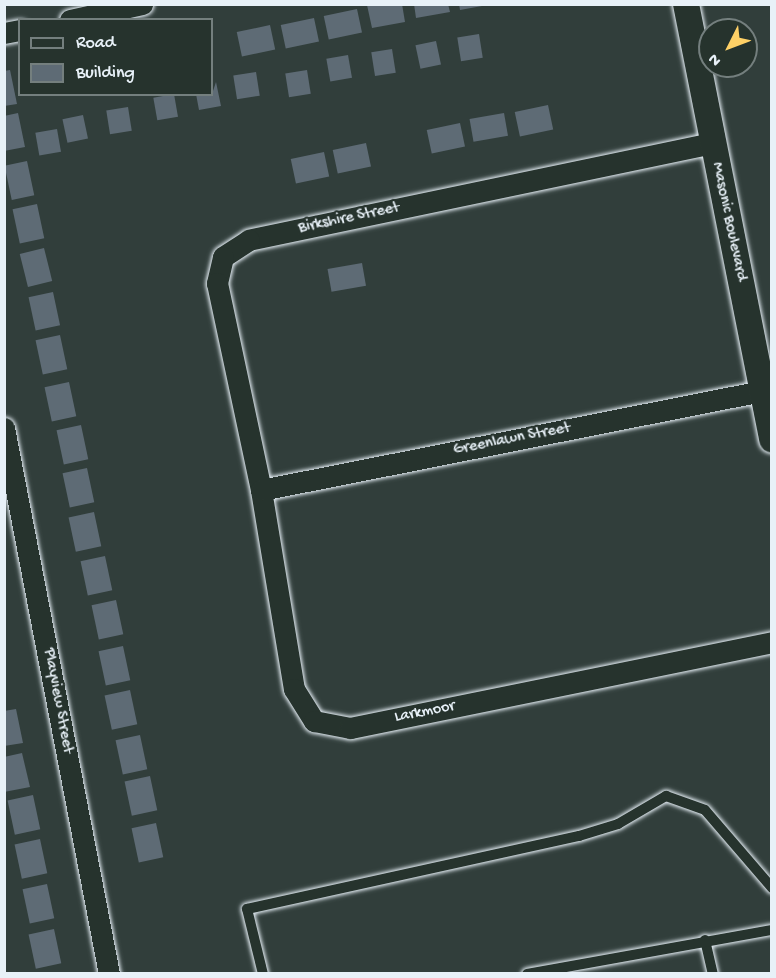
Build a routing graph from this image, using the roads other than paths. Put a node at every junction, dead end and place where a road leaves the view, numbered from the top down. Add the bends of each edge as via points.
1 (142, 4) edge
2 (686, 4) edge
3 (79, 18) edge
4 (712, 142) junction
5 (762, 391) junction
6 (4, 428) edge
7 (771, 440) edge
8 (261, 490) junction
9 (771, 642) edge
10 (771, 888) edge
11 (771, 930) edge
12 (705, 940) junction
13 (110, 974) edge
14 (263, 974) edge
15 (527, 974) edge
16 (713, 974) edge

1 - 3 street
2 - 4 street, Masonic Boulevard
4 - 5 street, Masonic Boulevard
4 - 8 street, Birkshire Street via 236,247 223,257 218,283
5 - 7 street, Masonic Boulevard
5 - 8 street, Greenlawn Street
6 - 13 street, Playview Street
8 - 9 street, Larkmoor via 294,689 314,721 328,727 350,728
10 - 14 lane via 705,810 666,796 618,824 579,836 247,909
11 - 12 lane
12 - 15 lane
12 - 16 lane

